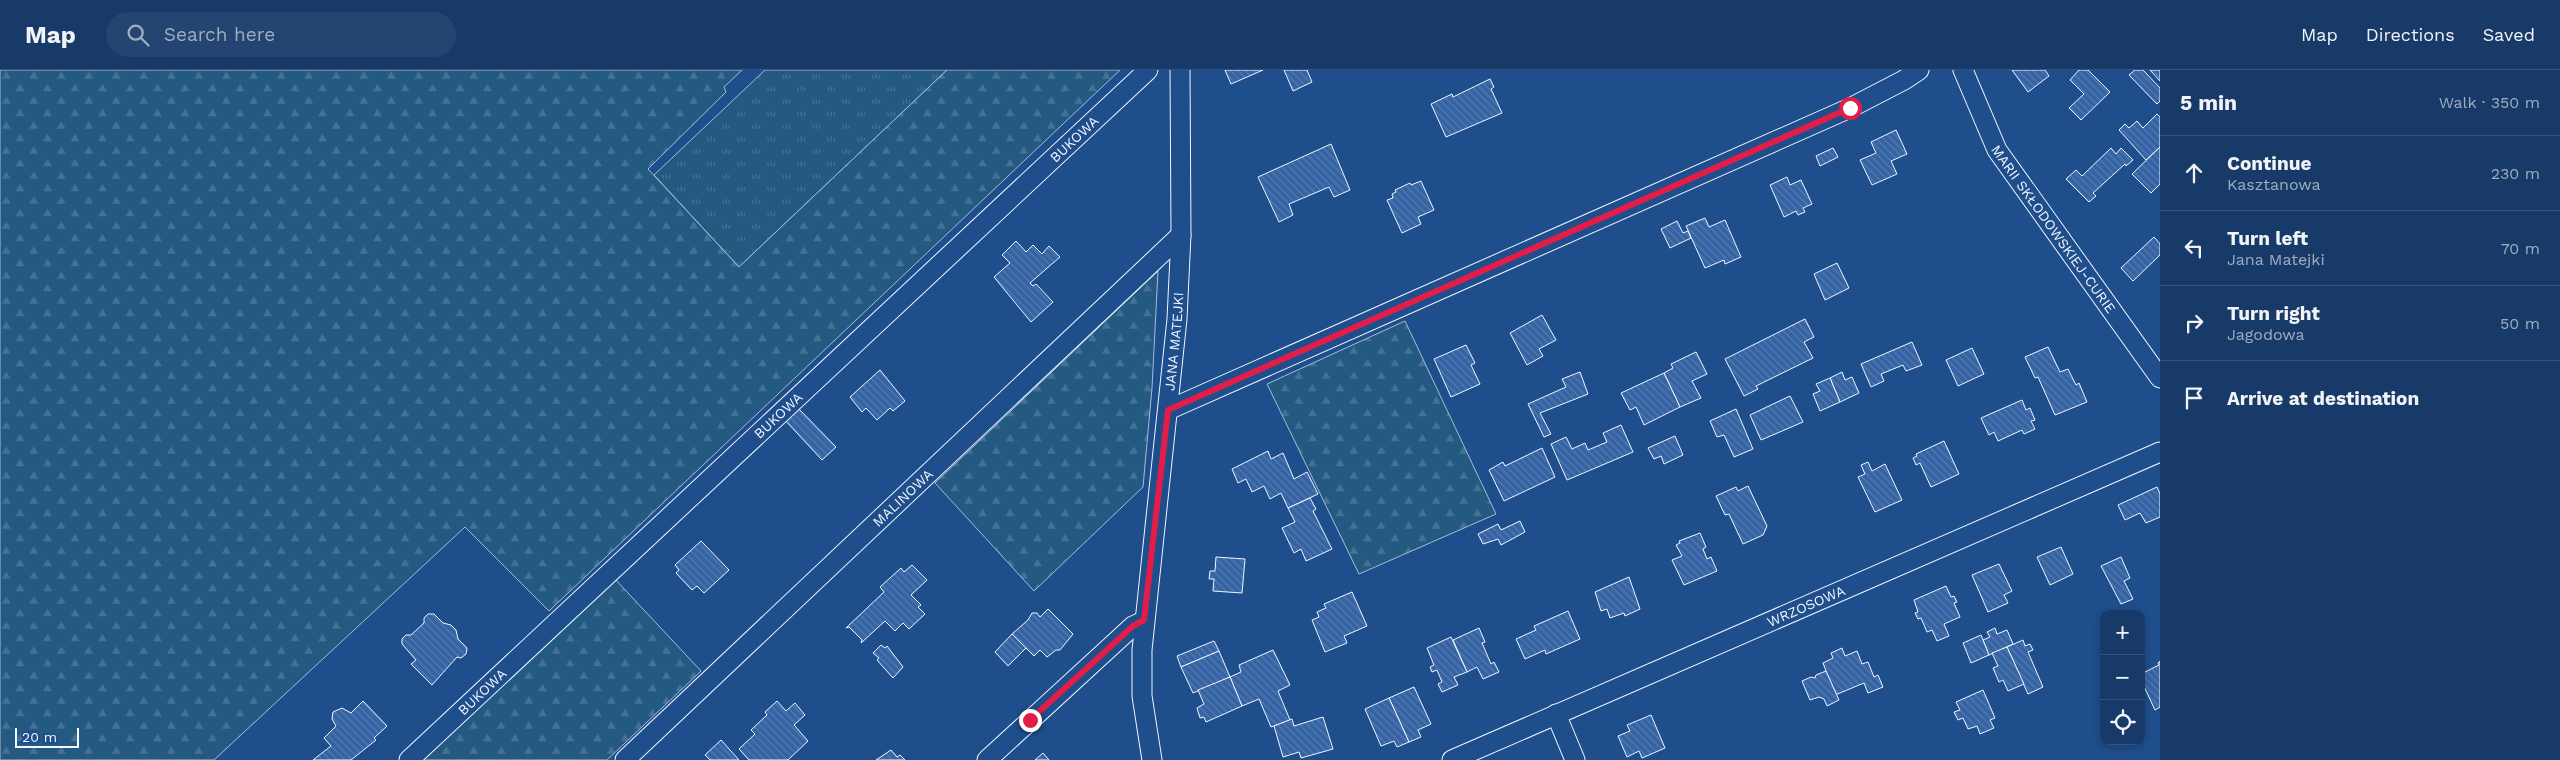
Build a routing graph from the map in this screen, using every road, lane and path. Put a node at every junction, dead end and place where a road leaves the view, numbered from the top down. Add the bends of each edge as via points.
1 (1148, 70) edge
2 (1180, 70) edge
3 (1919, 70) edge
4 (1963, 70) edge
5 (1181, 235) junction
6 (2160, 378) edge
7 (1168, 410) junction
8 (2160, 452) edge
9 (1144, 620) junction
10 (1556, 714) junction
11 (409, 760) edge
12 (625, 760) edge
13 (987, 760) edge
14 (1152, 760) edge
15 (1452, 760) edge
16 (1575, 760) edge

1 - 11 street, BUKOWA
2 - 5 street, JANA MATEJKI
3 - 7 street via 1850,108
4 - 6 street, MARII SKŁODOWSKIEJ-CURIE via 1997,150
5 - 7 street, JANA MATEJKI
5 - 12 street, MALINOWA
7 - 9 street, JANA MATEJKI
8 - 10 street, WRZOSOWA
9 - 13 street via 1133,626
9 - 14 street, JANA MATEJKI via 1142,696
10 - 15 street, WRZOSOWA
10 - 16 street

